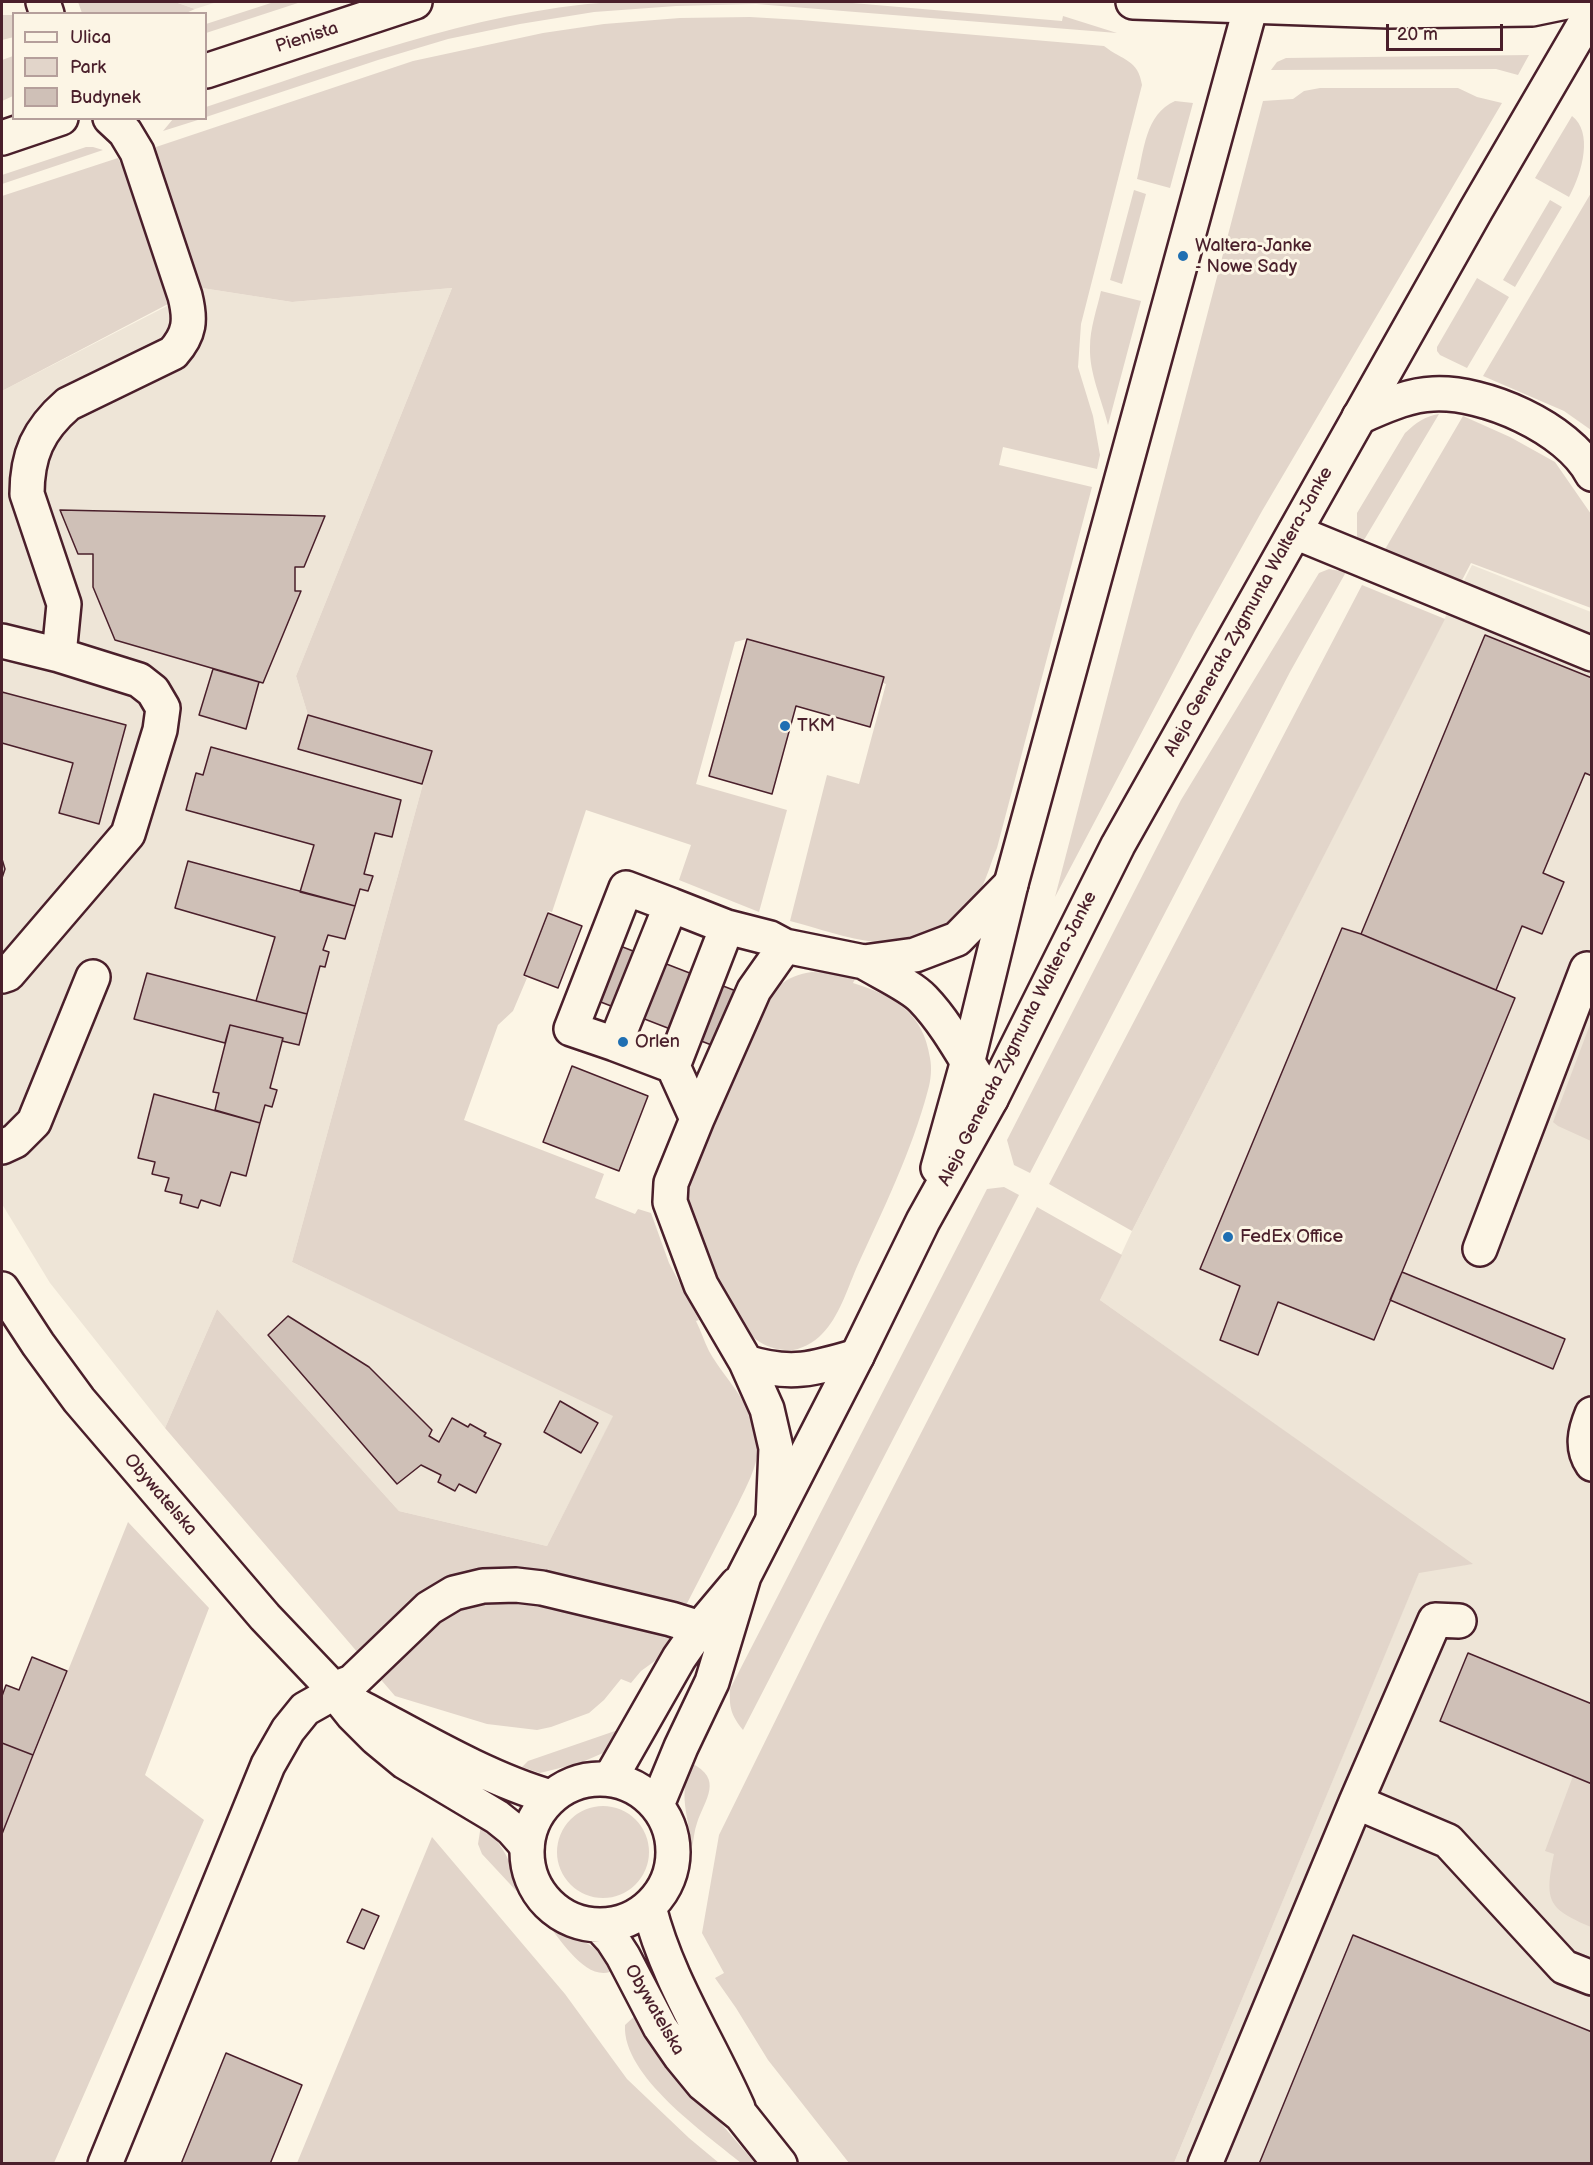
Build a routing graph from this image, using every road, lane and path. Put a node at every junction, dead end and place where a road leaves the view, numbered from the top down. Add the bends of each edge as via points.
1 (417, 2) edge
2 (1133, 2) edge
3 (1566, 2) edge
4 (1251, 4) edge
5 (1516, 5) edge
6 (1592, 11) edge
7 (207, 71) edge
8 (55, 120) edge
9 (112, 120) edge
10 (2, 138) edge
11 (1359, 417) junction
12 (1592, 474) edge
13 (1295, 531) junction
14 (2, 641) edge
15 (59, 654) junction
16 (1592, 654) edge
17 (1011, 884) junction
18 (671, 905) junction
19 (727, 927) junction
20 (785, 946) junction
21 (864, 962) junction
22 (1590, 965) edge
23 (2, 976) edge
24 (93, 978) dead end
25 (615, 1044) junction
26 (967, 1064) junction
27 (673, 1066) junction
28 (991, 1099) junction
29 (697, 1119) junction
30 (2, 1147) edge
31 (923, 1221) junction
32 (1480, 1249) dead end
33 (2, 1289) edge
34 (857, 1356) junction
35 (746, 1362) junction
36 (1592, 1414) edge
37 (1592, 1464) edge
38 (773, 1519) junction
39 (744, 1576) junction
40 (1459, 1621) dead end
41 (700, 1628) junction
42 (333, 1689) junction
43 (610, 1779) junction
44 (551, 1797) junction
45 (1356, 1802) junction
46 (657, 1805) junction
47 (527, 1846) junction
48 (649, 1907) junction
49 (599, 1925) junction
50 (1592, 1978) edge
51 (741, 2115) junction
52 (105, 2163) edge
53 (780, 2163) edge
54 (1205, 2163) edge

1 - 7 main road, Pienista
2 - 4 main road
3 - 5 main road
4 - 5 main road via 1389,11
4 - 17 main road, Aleja Generała Zygmunta Waltera-Janke
6 - 11 main road, Aleja Generała Zygmunta Waltera-Janke
8 - 10 main road
9 - 15 main road via 137,152 185,296 188,331 173,353 68,404 53,417 32,454 27,494 64,604
11 - 12 main road via 1397,401 1430,394 1461,396 1499,406 1547,429 1573,449
11 - 13 main road, Aleja Generała Zygmunta Waltera-Janke
13 - 16 main road
13 - 28 main road, Aleja Generała Zygmunta Waltera-Janke via 1118,845
14 - 15 main road
15 - 23 main road via 139,680 153,691 163,708 160,730 128,834 8,974
17 - 21 main road via 957,939 915,955
17 - 26 main road, Aleja Generała Zygmunta Waltera-Janke
18 - 19 main road
18 - 25 main road
18 - 25 main road via 626,888 571,1029
19 - 20 main road
19 - 27 main road
20 - 21 main road
20 - 29 main road via 754,990
21 - 26 main road via 921,998 946,1027
22 - 32 main road
24 - 30 main road via 34,1122 15,1141
25 - 27 main road
26 - 28 main road
26 - 31 main road, Aleja Generała Zygmunta Waltera-Janke
27 - 29 main road
28 - 31 main road, Aleja Generała Zygmunta Waltera-Janke
29 - 35 main road via 671,1183 670,1202 701,1285
31 - 34 main road, Aleja Generała Zygmunta Waltera-Janke
33 - 42 main road, Obywatelska via 86,1408 265,1617
34 - 35 main road via 815,1369 768,1369
34 - 38 main road, Aleja Generała Zygmunta Waltera-Janke
35 - 38 main road via 767,1409 776,1448
36 - 37 main road via 1586,1428 1585,1454
38 - 39 main road, Aleja Generała Zygmunta Waltera-Janke
39 - 41 main road, Aleja Generała Zygmunta Waltera-Janke
39 - 46 main road, Aleja Generała Zygmunta Waltera-Janke via 712,1682
40 - 45 main road via 1435,1620
41 - 42 main road via 542,1588 483,1586 454,1593 429,1608 352,1682
41 - 43 main road, Aleja Generała Zygmunta Waltera-Janke
42 - 44 main road, Obywatelska via 499,1779
42 - 47 main road, Obywatelska via 352,1714 405,1762 497,1817
42 - 52 main road via 305,1708 268,1765
43 - 44 main road via 583,1780
43 - 46 main road via 635,1787
44 - 47 main road via 533,1821
45 - 50 main road via 1448,1841 1564,1967
45 - 54 main road
46 - 48 main road via 668,1822 674,1860 663,1891
47 - 49 main road via 529,1868 546,1902 573,1920
48 - 49 main road via 618,1923
48 - 51 main road, Obywatelska via 675,1982
49 - 51 main road, Obywatelska via 623,1956 660,2027 680,2056 703,2084
51 - 53 main road, Obywatelska

